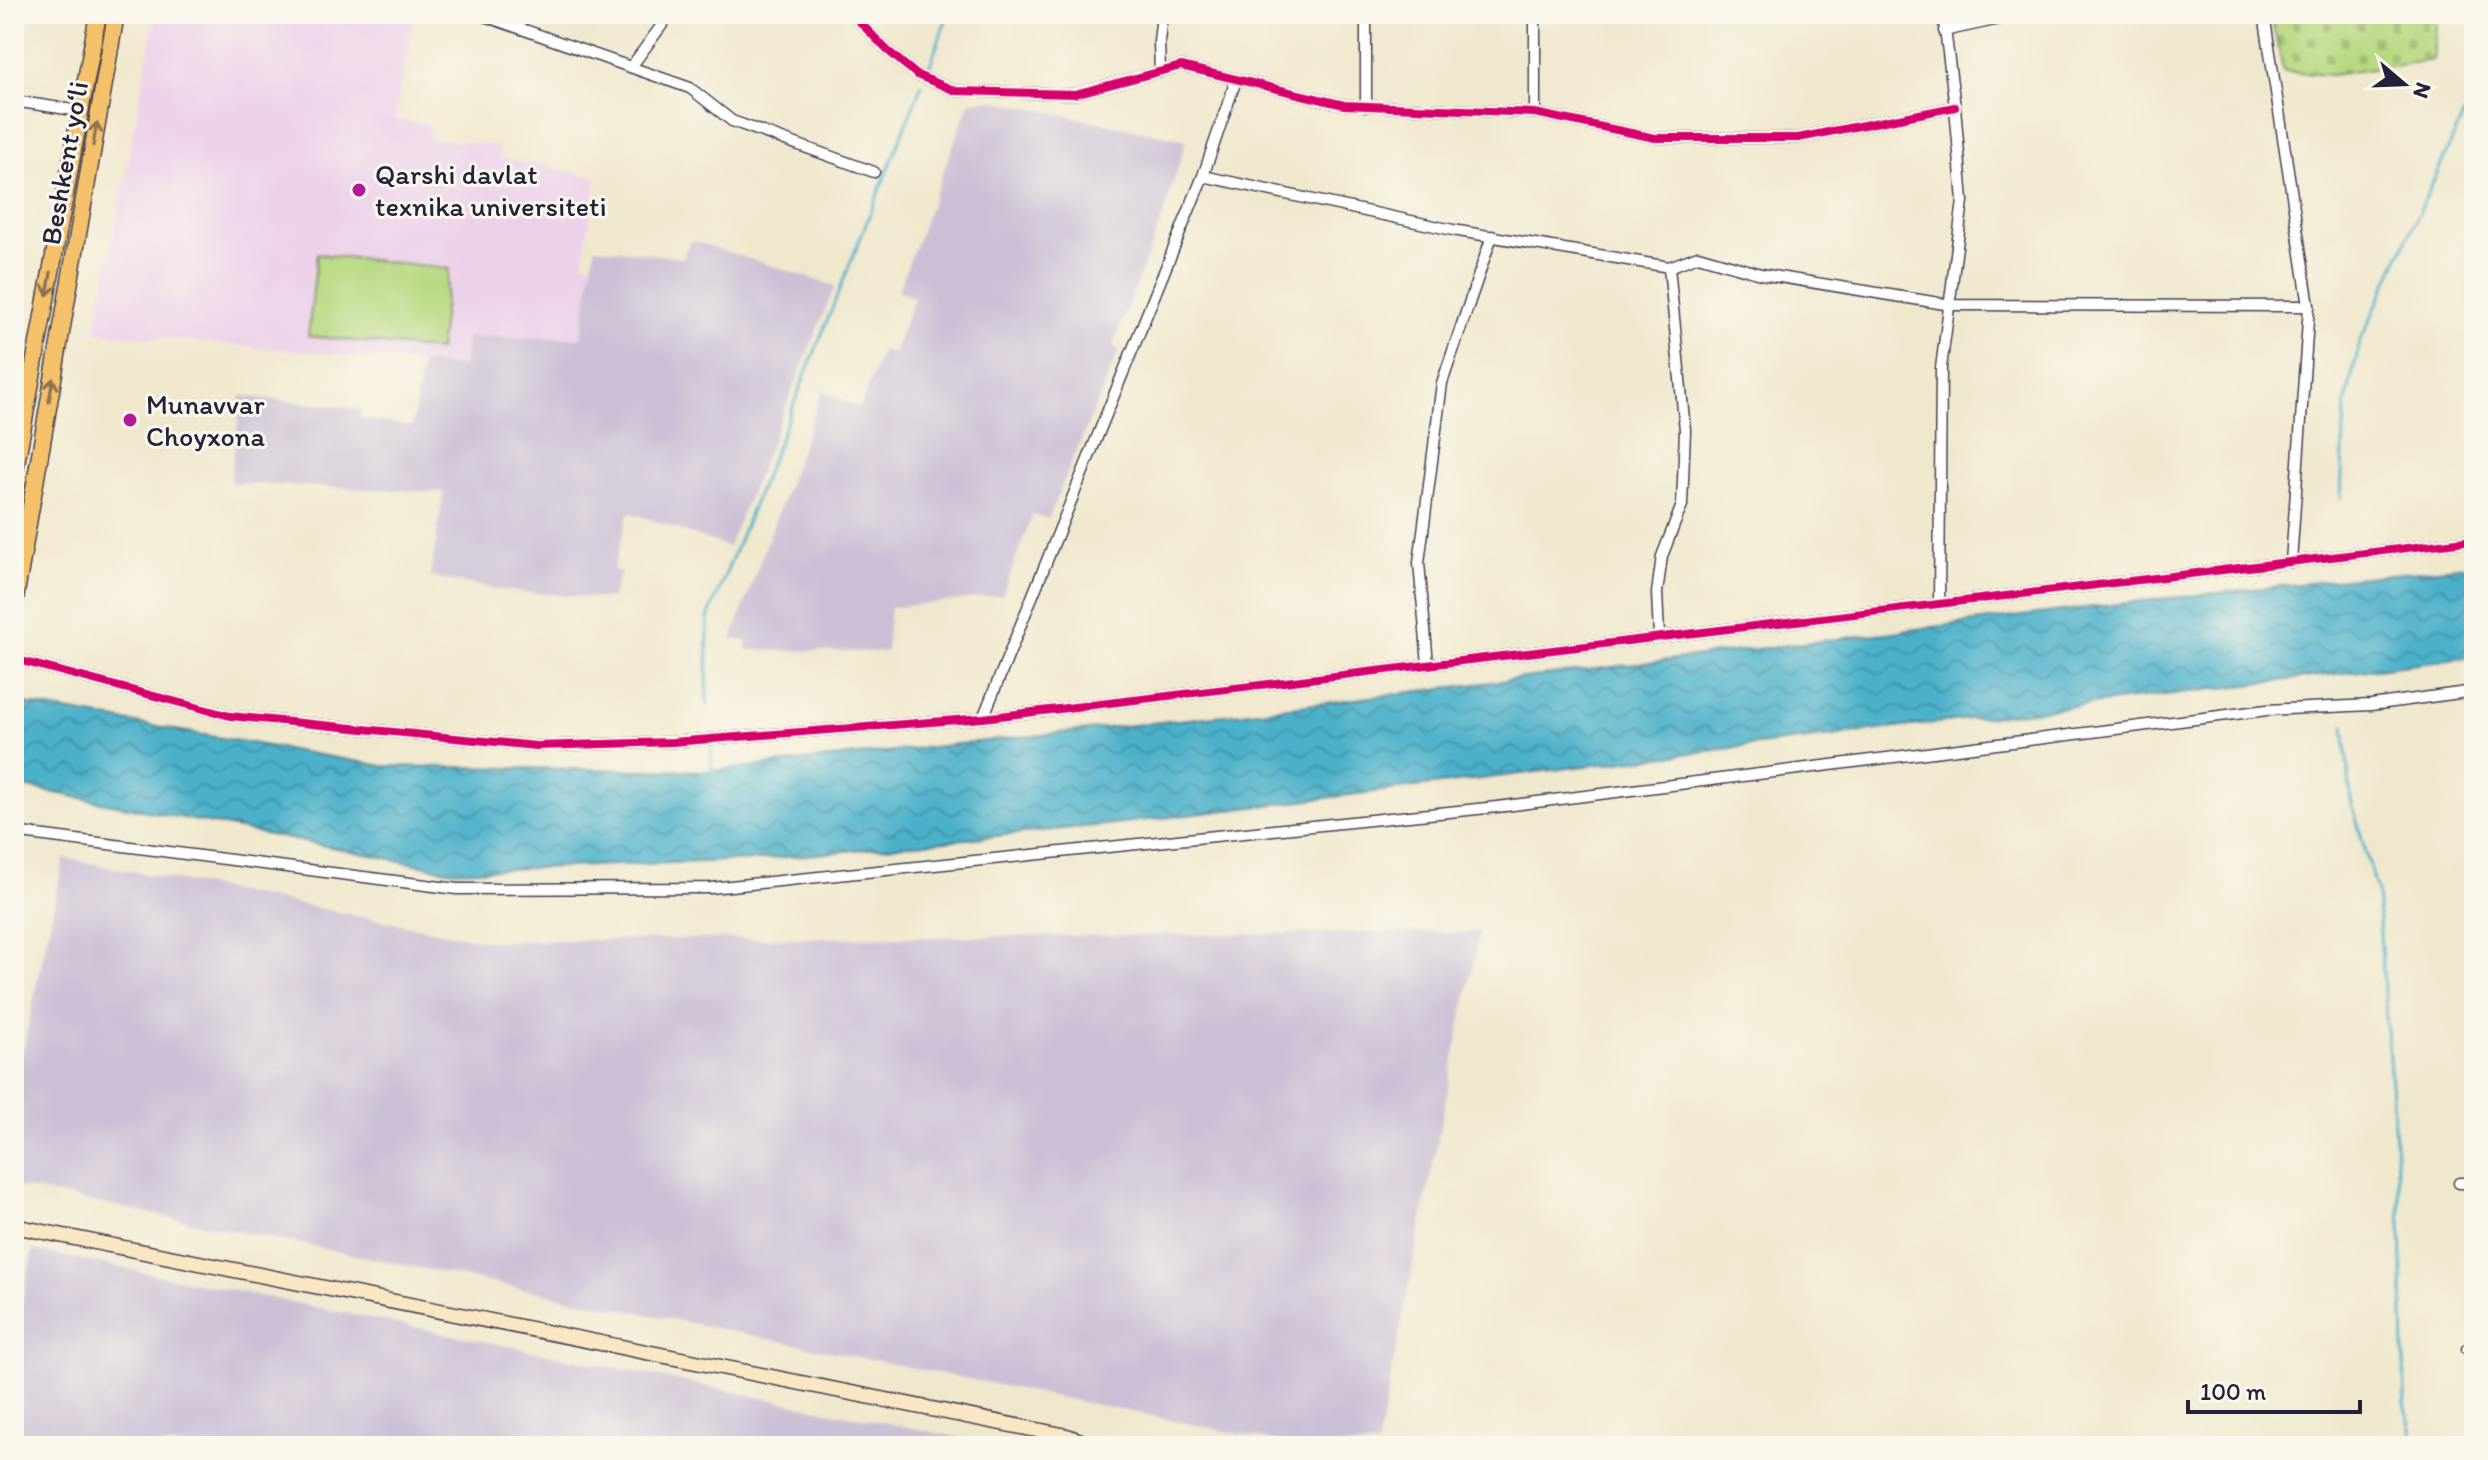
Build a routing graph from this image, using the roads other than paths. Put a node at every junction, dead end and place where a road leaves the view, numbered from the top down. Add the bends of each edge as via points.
1 (98, 14) edge
2 (116, 14) edge
3 (479, 14) edge
4 (670, 14) edge
5 (852, 14) edge
6 (1162, 14) edge
7 (1366, 14) edge
8 (1535, 14) edge
9 (1943, 14) edge
10 (2022, 14) edge
11 (2264, 14) edge
12 (1944, 31) junction
13 (631, 67) junction
14 (1160, 72) junction
15 (1236, 80) junction
16 (14, 101) edge
17 (1366, 106) junction
18 (1955, 107) junction
19 (80, 111) junction
20 (1535, 113) junction
21 (874, 172) dead end
22 (1203, 176) junction
23 (1492, 236) junction
24 (1669, 267) junction
25 (1951, 305) junction
26 (2309, 306) junction
27 (22, 430) junction
28 (44, 434) junction
29 (14, 475) edge
30 (2474, 540) edge
31 (2291, 562) junction
32 (1939, 603) junction
33 (14, 605) edge
34 (1659, 636) junction
35 (14, 659) edge
36 (1428, 664) junction
37 (2474, 691) edge
38 (983, 718) junction
39 (14, 832) edge
40 (2459, 1183) dead end
41 (2474, 1183) edge
42 (14, 1226) edge
43 (1094, 1446) edge

1 - 19 main road, Beshkent yoʻli
28 -> 2 main road, Beshkent yoʻli
3 - 13 street
4 - 13 street
5 - 14 street via 917,75 956,91 1075,94
6 - 14 street
7 - 17 street
8 - 20 street
9 - 12 street
10 - 12 street
11 - 26 street
12 - 18 street
13 - 21 street via 690,88 732,121
14 - 15 street via 1181,66
15 - 17 street
15 - 22 street
16 - 19 street
17 - 20 street
18 - 20 street via 1798,138 1655,138
18 - 25 street via 1963,201
19 -> 27 main road, Beshkent yoʻli
22 - 23 street
22 - 38 street
23 - 24 street
23 - 36 street via 1442,383 1419,563
24 - 25 street via 1698,256 1761,274
24 - 34 street via 1685,430 1682,505 1662,556 1657,593
25 - 26 street
25 - 32 street via 1941,368
26 - 31 street
27 - 28 main road
27 - 29 main road, Beshkent yoʻli
28 - 33 main road, Beshkent yoʻli
30 - 31 street
31 - 32 street
32 - 34 street
34 - 36 street
35 - 38 street via 230,716 536,746 672,742
36 - 38 street
37 - 39 street via 2371,705 2251,712 1497,807 711,888 457,889
40 - 41 street
42 - 43 main road via 1051,1433

